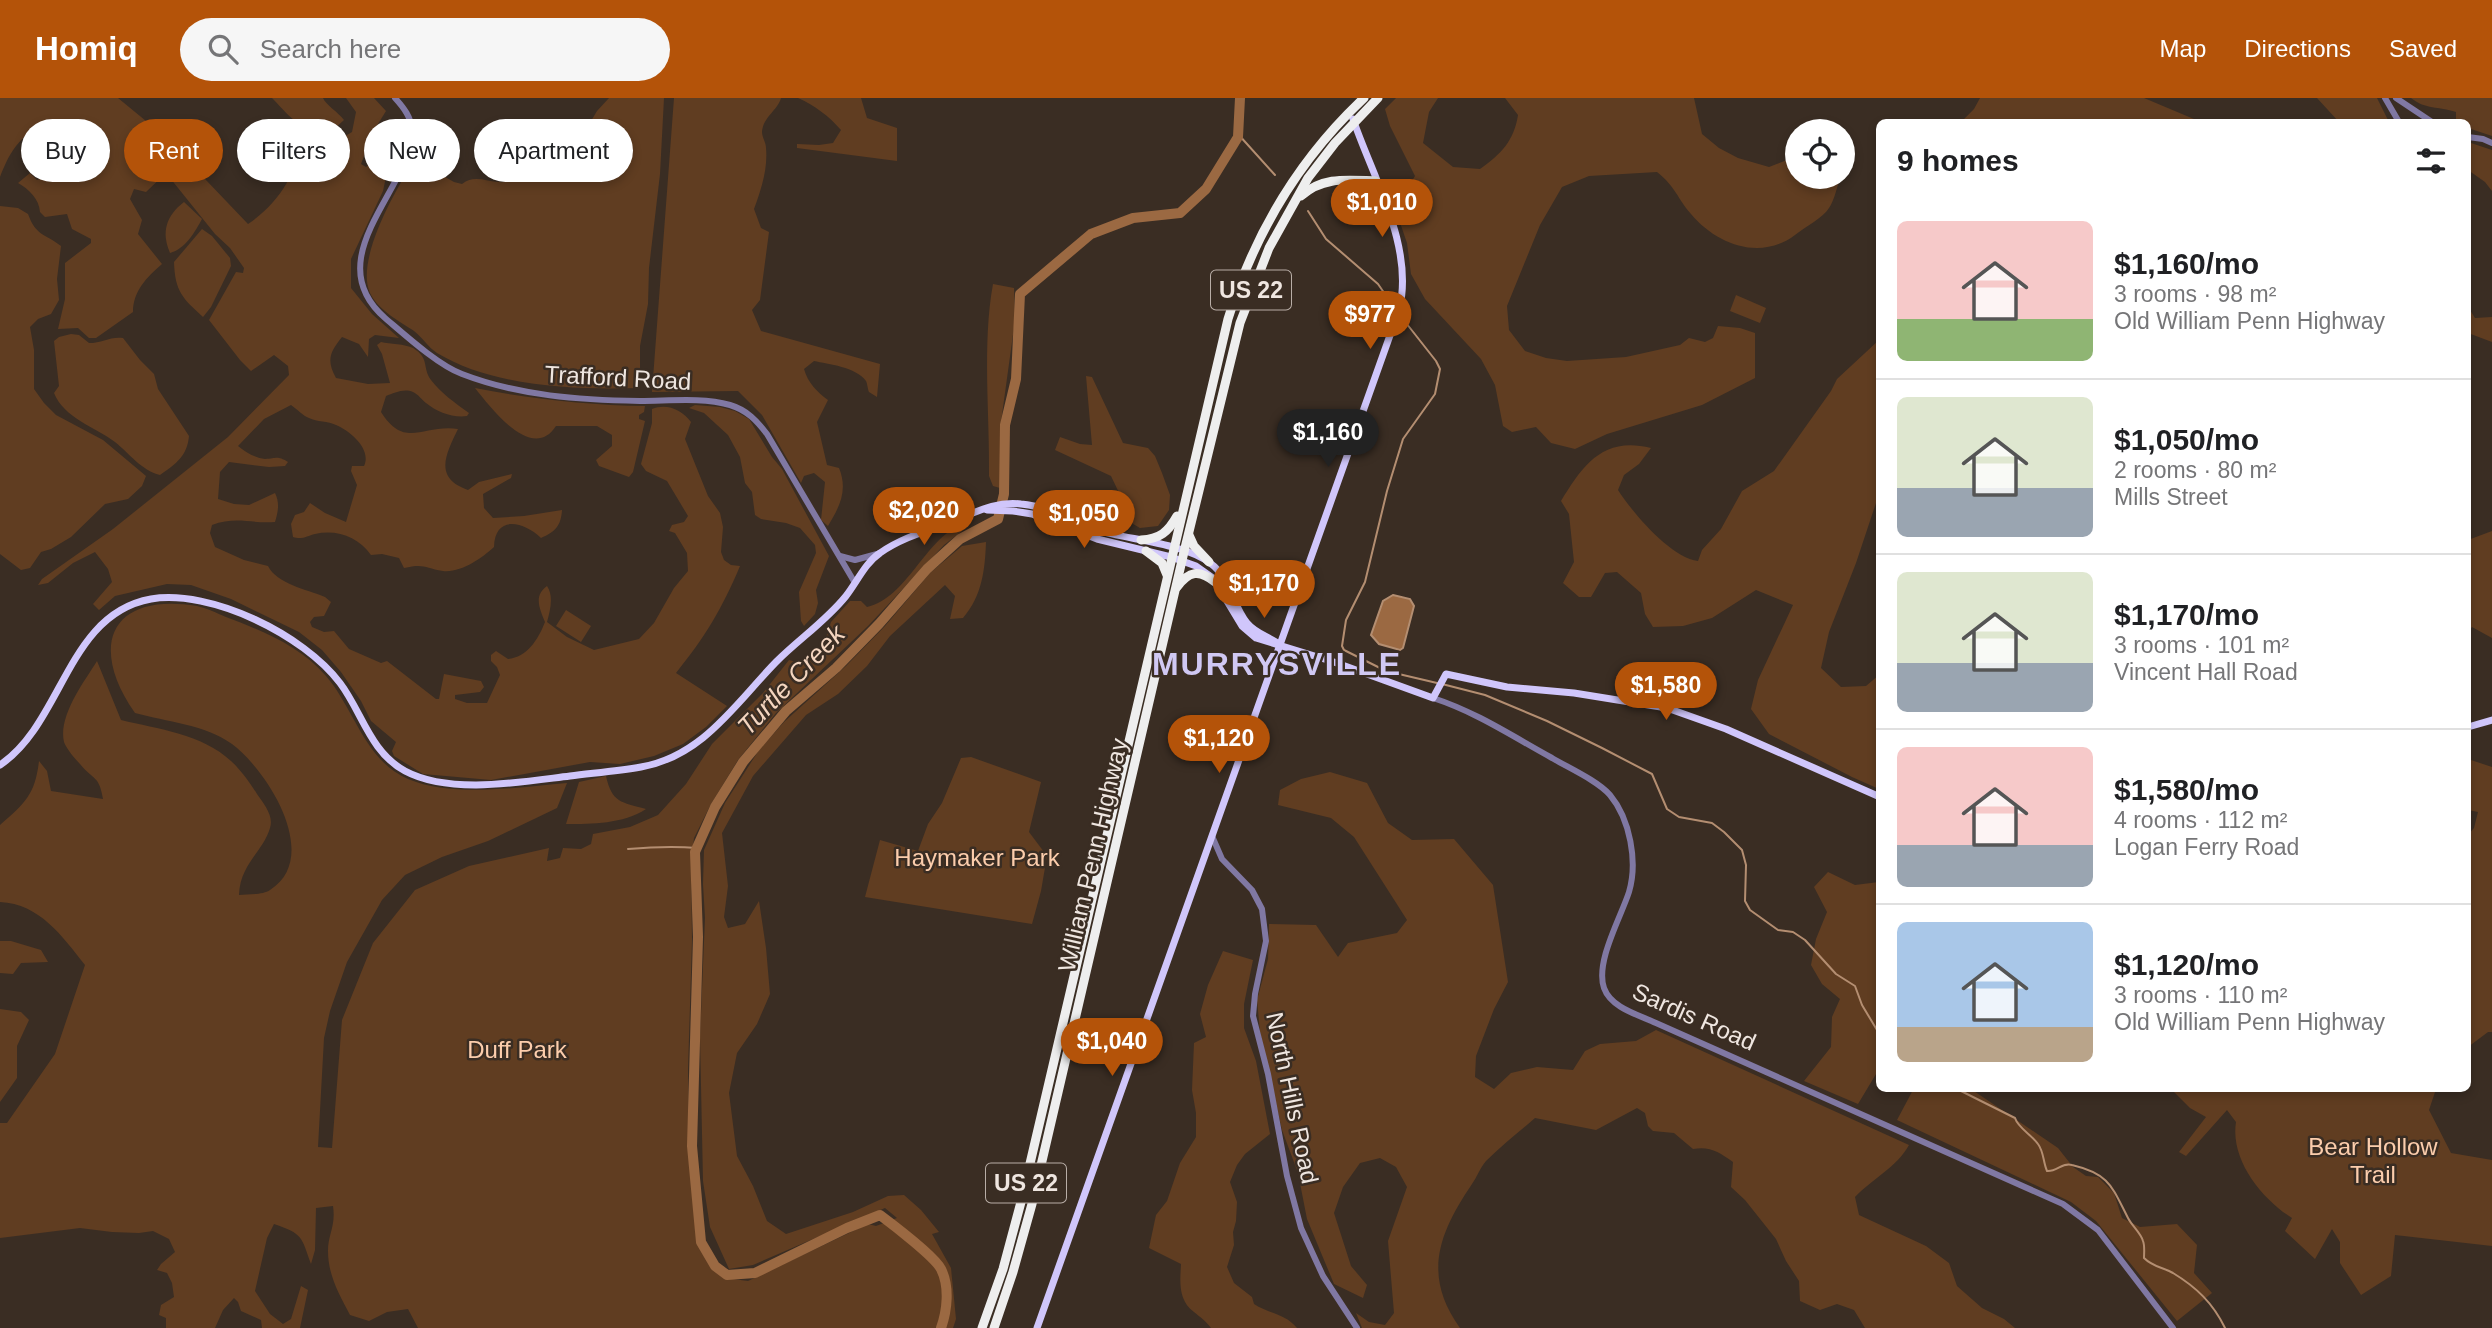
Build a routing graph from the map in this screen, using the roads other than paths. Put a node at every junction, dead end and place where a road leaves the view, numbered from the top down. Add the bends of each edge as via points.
1 (395, 98) edge
2 (1364, 98) edge
3 (1378, 98) edge
4 (2385, 98) edge
5 (2396, 98) edge
6 (1348, 114) junction
7 (2397, 119) edge
8 (2428, 119) edge
9 (1354, 123) junction
10 (2471, 137) edge
11 (2492, 143) edge
12 (1376, 181) junction
13 (1294, 202) junction
14 (1220, 347) junction
15 (1224, 385) junction
16 (1210, 390) junction
17 (1213, 432) junction
18 (1183, 505) junction
19 (1007, 507) junction
20 (1189, 535) junction
21 (1140, 540) junction
22 (1146, 551) junction
23 (1172, 552) junction
24 (877, 554) junction
25 (839, 555) junction
26 (1182, 556) junction
27 (1209, 562) junction
28 (1167, 576) junction
29 (1215, 582) junction
30 (855, 583) junction
31 (1175, 591) junction
32 (1280, 645) junction
33 (1435, 694) junction
34 (2492, 720) edge
35 (2471, 726) edge
36 (0, 765) edge
37 (1119, 783) junction
38 (1876, 795) edge
39 (1124, 809) junction
40 (1212, 836) junction
41 (1034, 1148) junction
42 (1038, 1179) junction
43 (982, 1328) edge
44 (994, 1328) edge
45 (1037, 1328) edge
46 (1357, 1328) edge
47 (2173, 1328) edge

1 - 25 street, Trafford Road via 409,115 412,139 362,247 359,263 361,286 382,315 453,370 490,383 572,398 718,402 745,411 767,434
2 - 6 highway, William Penn Highway / US 22
3 - 9 highway, William Penn Highway / US 22
4 - 7 street
5 - 8 street
6 - 9 main road
6 - 14 highway, William Penn Highway / US 22 via 1299,172 1265,228 1238,288
9 - 12 main road
9 - 13 highway, William Penn Highway / US 22
10 - 11 street
12 - 13 highway via 1322,182
12 - 32 main road via 1402,256 1402,296
13 - 15 highway, William Penn Highway / US 22 via 1250,292
14 - 15 highway
14 - 16 highway, William Penn Highway / US 22
15 - 17 highway, William Penn Highway / US 22
16 - 17 highway
16 - 18 highway, William Penn Highway / US 22
17 - 20 highway, William Penn Highway / US 22
18 - 21 highway via 1166,533
18 - 23 highway, William Penn Highway / US 22
19 - 21 main road via 1042,508
19 - 22 main road via 1089,537
19 - 24 main road via 982,509
20 - 26 highway, William Penn Highway / US 22
20 - 27 highway
21 - 23 main road
22 - 23 main road
22 - 28 highway via 1162,563
23 - 26 main road
23 - 28 highway, William Penn Highway / US 22
24 - 25 street via 855,560
24 - 30 main road
25 - 30 street, Trafford Road
26 - 27 main road
26 - 29 main road
26 - 31 highway, William Penn Highway / US 22
27 - 32 main road via 1226,581 1249,626
28 - 37 highway, William Penn Highway / US 22
29 - 31 highway via 1194,572
29 - 32 main road via 1245,630 1264,642
30 - 36 main road via 710,732 674,756 645,766 486,784 448,783 419,776 382,751 338,681 308,650 230,611 196,599 166,597 141,601 103,623 80,652 26,742
31 - 39 highway, William Penn Highway / US 22
32 - 33 main road, Sardis Road
32 - 40 main road
33 - 38 main road via 1444,677 1667,708
33 - 47 street, Sardis Road via 1572,770 1609,794 1620,811 1633,864 1628,895 1602,970 1604,989 1612,1001 2063,1204 2098,1230
34 - 35 main road
37 - 39 highway
37 - 41 highway, William Penn Highway / US 22
39 - 42 highway, William Penn Highway / US 22
40 - 45 main road
40 - 46 street, North Hills Road via 1222,859 1252,890 1263,910 1266,941 1253,1016 1284,1163 1301,1228 1323,1276
41 - 42 highway
41 - 43 highway, William Penn Highway / US 22
42 - 44 highway, William Penn Highway / US 22

